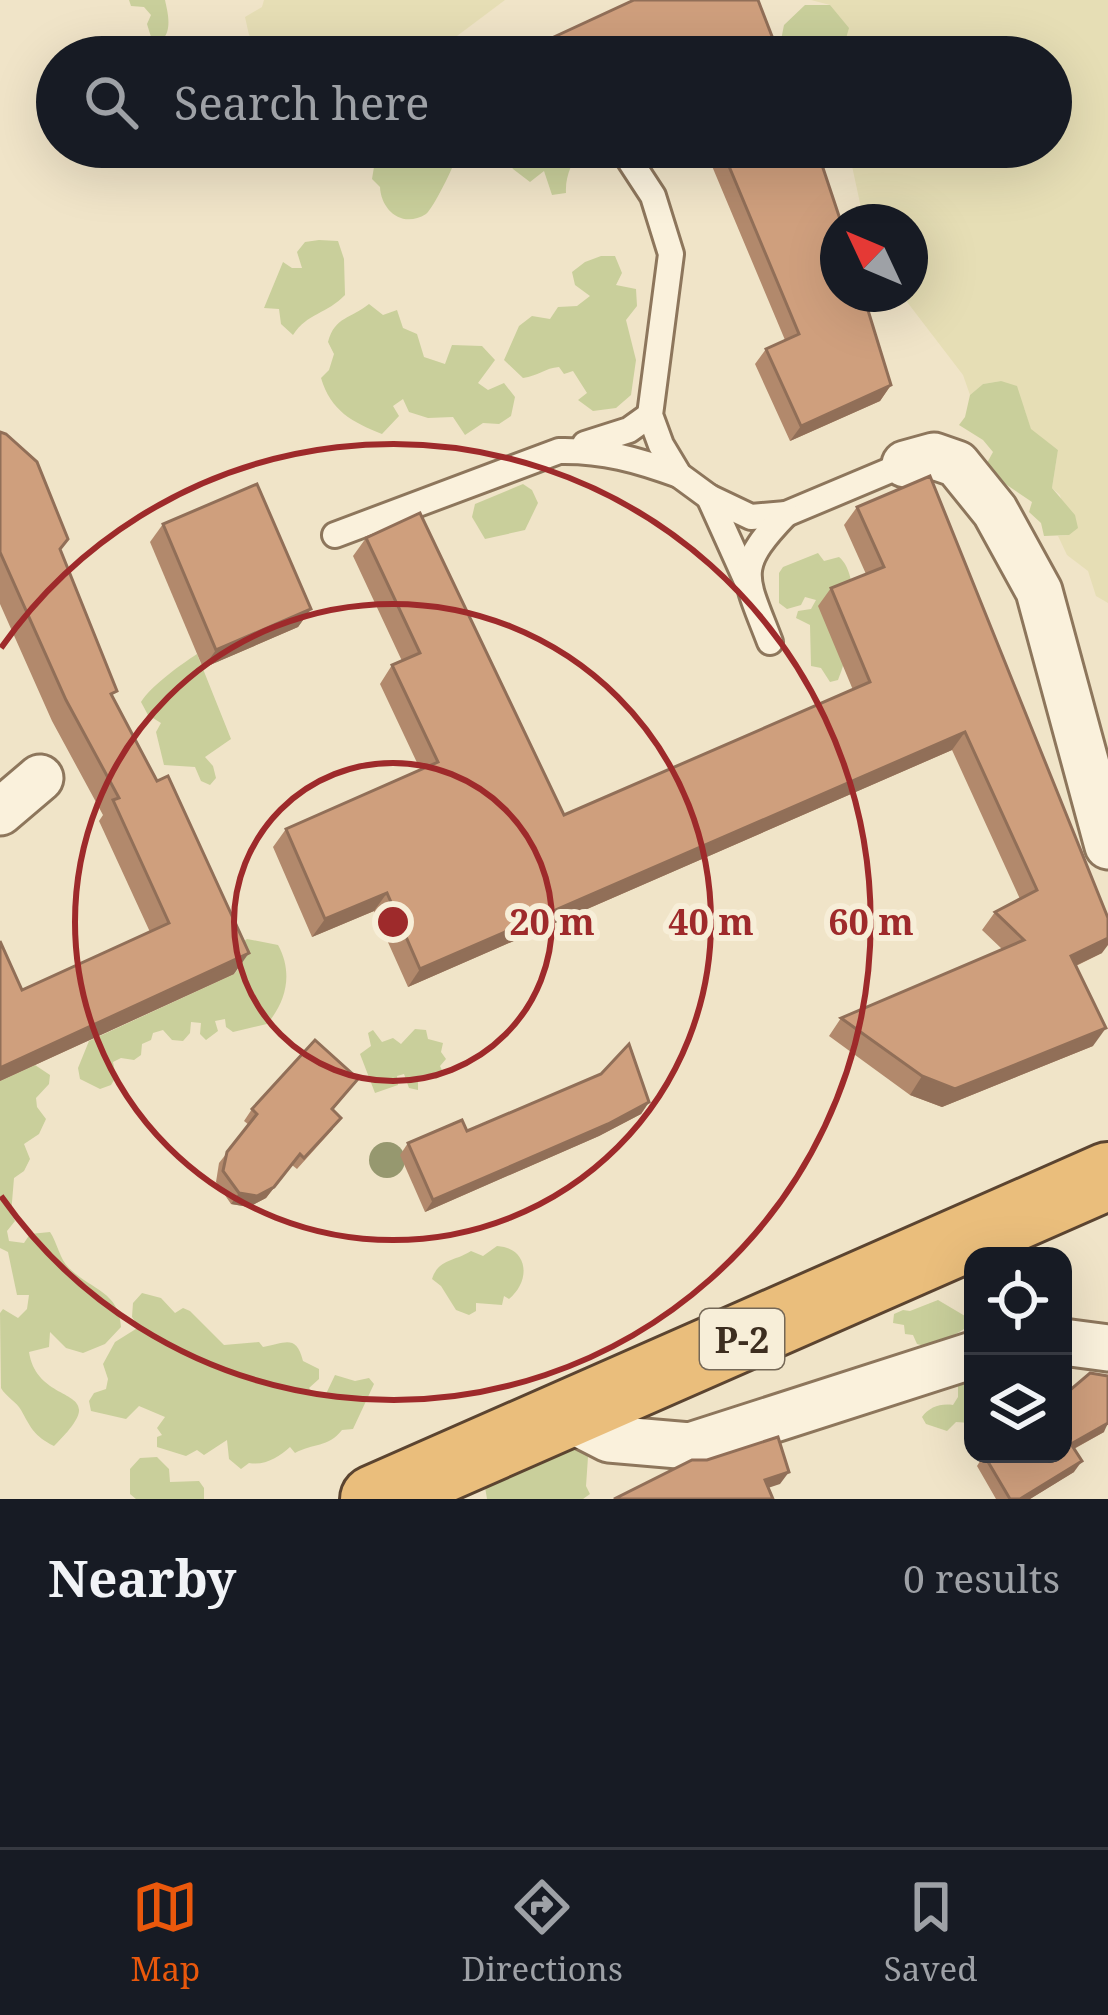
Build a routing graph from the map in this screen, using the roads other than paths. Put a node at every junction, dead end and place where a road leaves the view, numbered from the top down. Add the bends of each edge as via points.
1 (635, 168) edge
2 (650, 415) junction
3 (560, 451) junction
4 (905, 464) joint
5 (679, 475) junction
6 (709, 497) junction
7 (786, 514) junction
8 (335, 535) dead end
9 (746, 579) junction
10 (770, 642) dead end
11 (40, 778) dead end
12 (0, 812) edge
13 (1108, 847) edge
14 (1108, 1176) edge
15 (1072, 1343) edge
16 (1108, 1348) edge
17 (964, 1358) edge
18 (566, 1417) junction
19 (374, 1499) edge

1 - 2 lane via 653,196 670,254
2 - 3 lane via 609,438
2 - 5 lane
3 - 5 lane via 632,458
3 - 8 lane
4 - 7 lane
4 - 13 street via 934,456 956,464 995,511 1039,591
5 - 6 lane
6 - 7 lane via 751,517
6 - 9 lane
7 - 9 lane via 749,559
9 - 10 lane
11 - 12 street
14 - 18 highway, P-2
15 - 16 street
17 - 18 street via 690,1446 609,1438
18 - 19 highway, P-2

